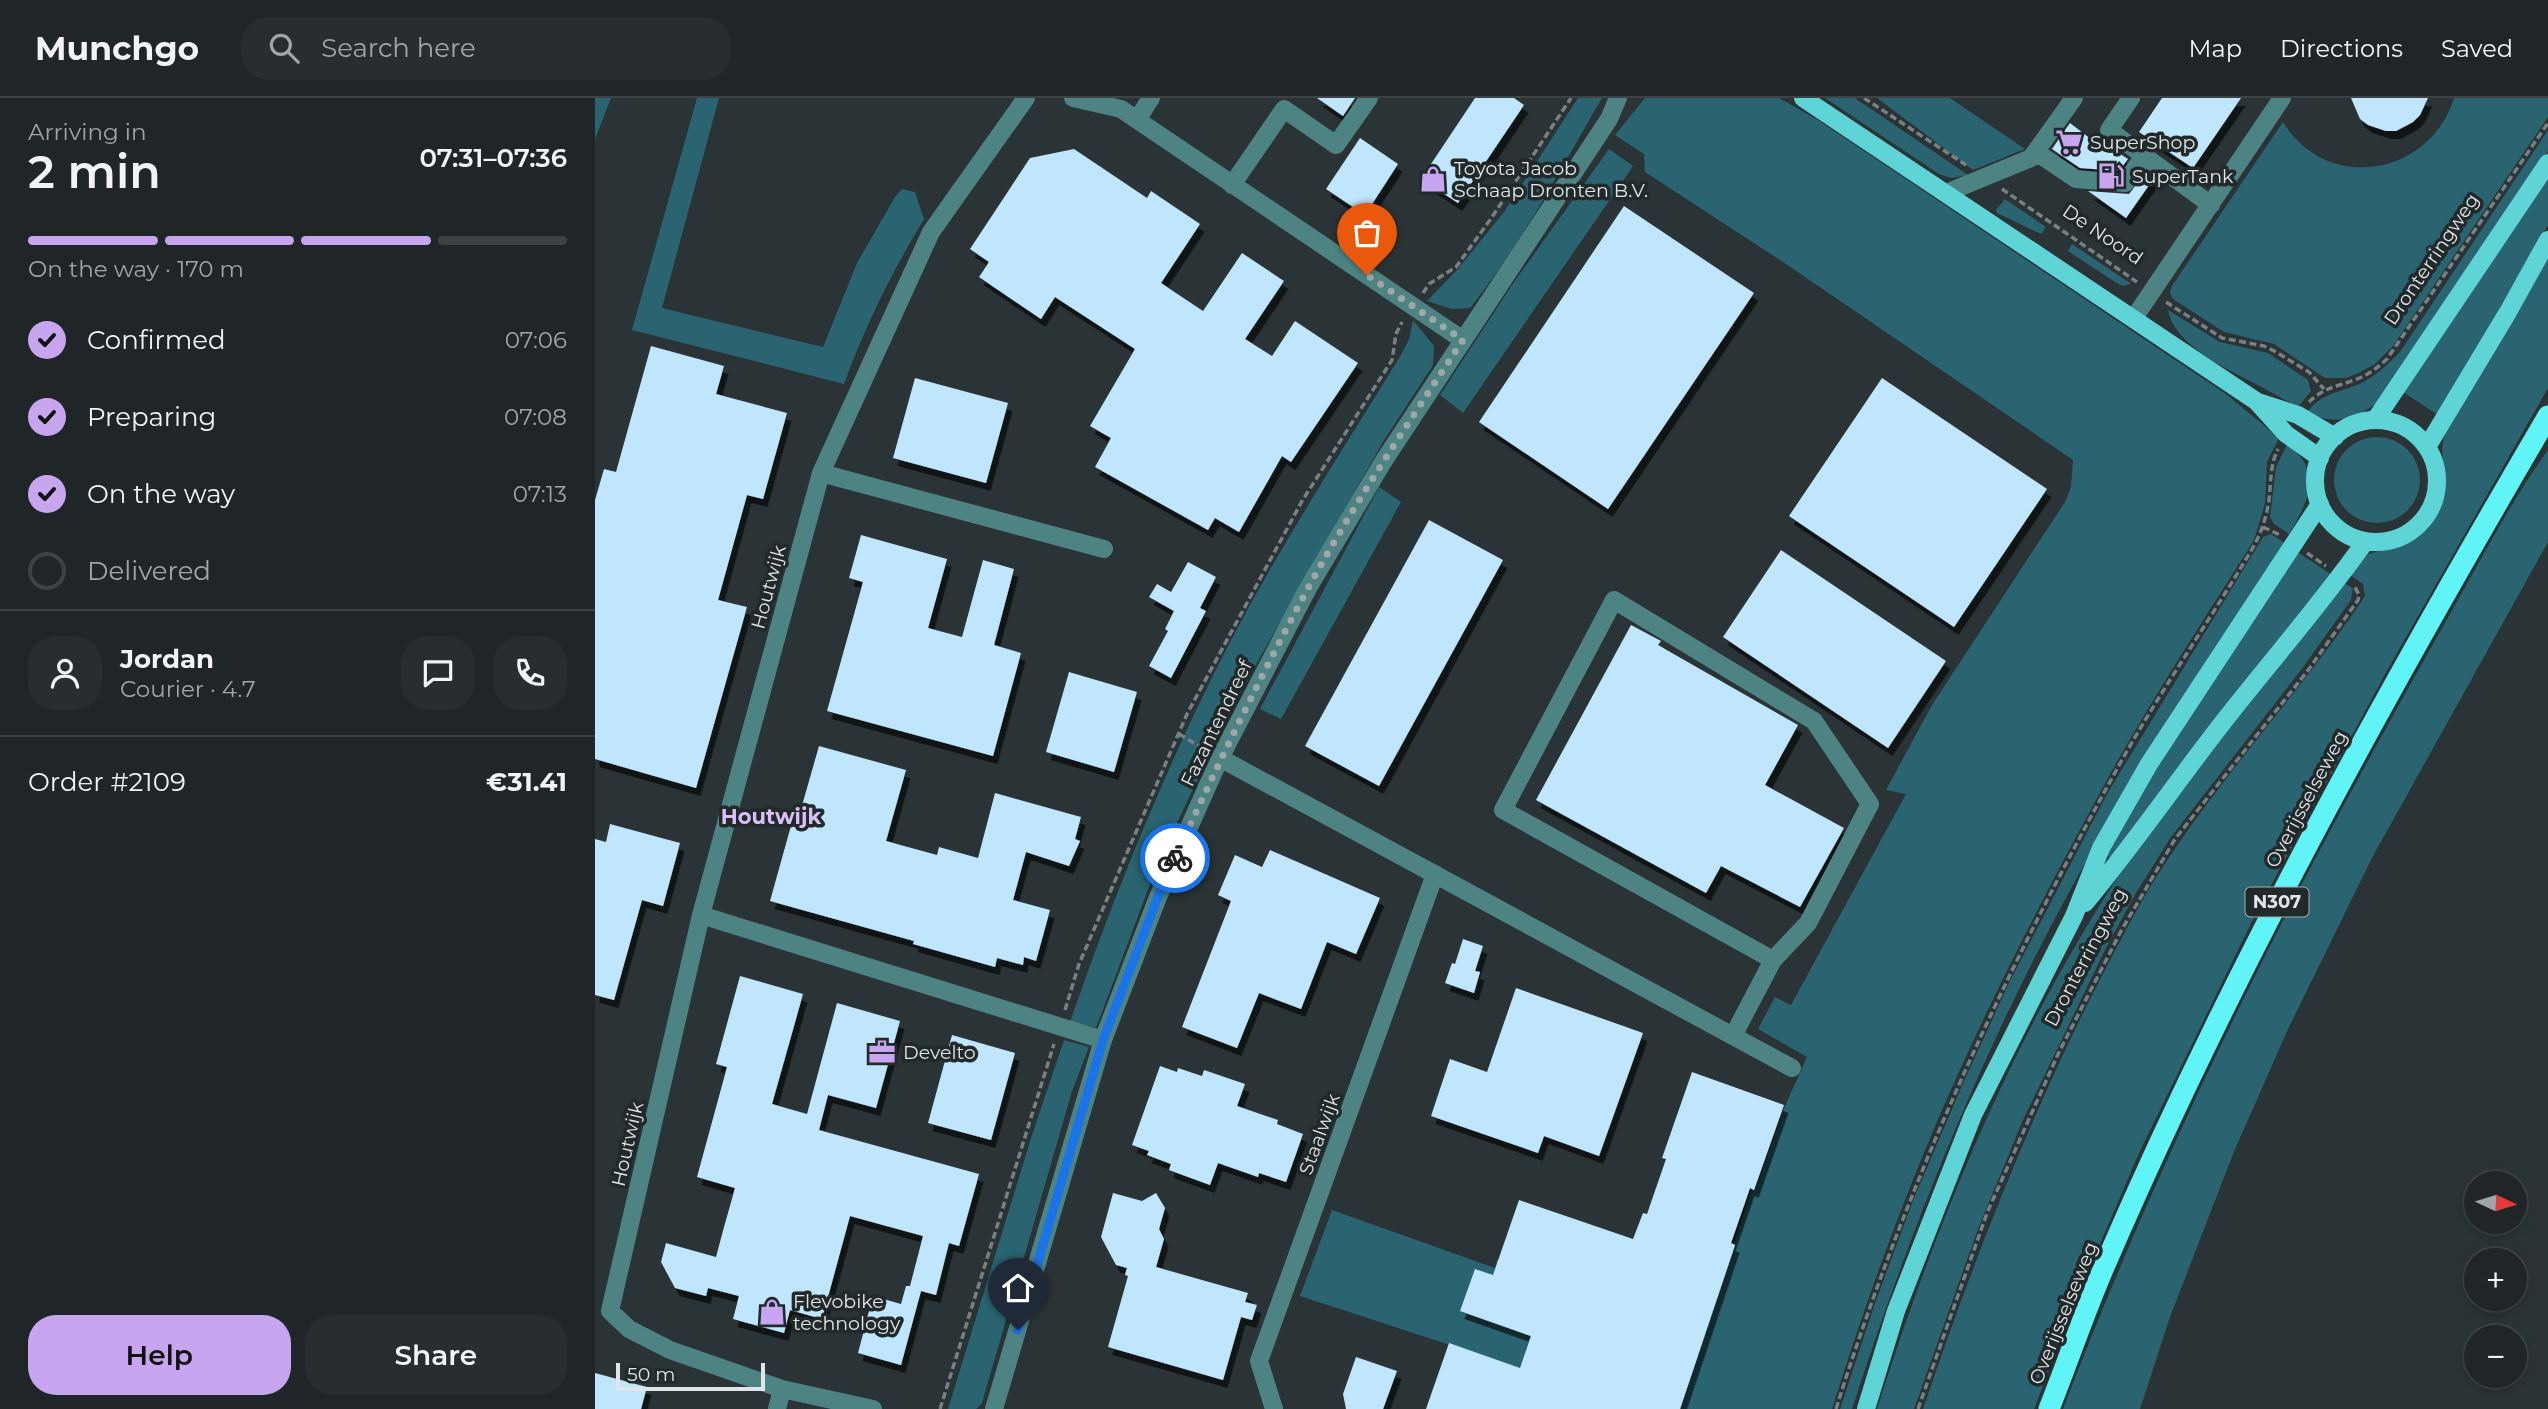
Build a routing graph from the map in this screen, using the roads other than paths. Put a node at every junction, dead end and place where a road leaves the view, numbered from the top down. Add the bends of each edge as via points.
1 (1026, 98) edge
2 (1073, 98) edge
3 (1151, 98) edge
4 (1369, 98) edge
5 (1618, 98) edge
6 (1633, 98) edge
7 (1803, 98) edge
8 (2074, 98) edge
9 (2131, 98) edge
10 (2283, 98) edge
11 (1609, 119) junction
12 (1137, 120) junction
13 (2036, 152) junction
14 (2144, 156) junction
15 (2548, 163) edge
16 (1232, 185) junction
17 (1946, 193) junction
18 (2211, 205) junction
19 (2548, 240) edge
20 (2134, 318) junction
21 (1463, 340) junction
22 (2256, 401) junction
23 (2548, 416) edge
24 (2375, 420) junction
25 (2335, 437) junction
26 (2427, 447) junction
27 (2320, 458) junction
28 (821, 473) junction
29 (2320, 504) junction
30 (2365, 542) junction
31 (1104, 549) dead end
32 (1220, 758) junction
33 (1435, 873) junction
34 (701, 915) junction
35 (2074, 916) junction
36 (1773, 960) junction
37 (1733, 1036) junction
38 (1103, 1040) junction
39 (1792, 1068) dead end
40 (602, 1315) edge
41 (782, 1389) junction
42 (777, 1409) edge
43 (873, 1409) edge
44 (995, 1409) edge
45 (1274, 1409) edge
46 (1866, 1409) edge
47 (2049, 1409) edge

1 - 28 street, Houtwijk via 931,232
2 - 12 street via 1121,109
3 - 12 street
4 - 16 street via 1336,145 1284,109
5 - 11 street, Fazantendreef
6 - 11 street, Fazantendreef
7 - 17 main road
8 - 13 street
9 - 14 street via 2109,130
10 - 18 street
11 - 21 street, Fazantendreef
12 - 16 street
13 - 14 street via 2077,179 2125,183
13 - 17 street
14 - 18 street
15 - 24 main road
16 - 21 street
17 - 20 main road
18 - 20 street
19 - 26 main road
20 - 22 main road
21 - 32 street, Fazantendreef via 1307,590
22 - 25 main road via 2298,415
22 - 27 main road via 2286,434
23 - 47 highway, Overijsselseweg / N307 via 2350,764 2265,925 2107,1260
24 - 25 main road via 2360,422
24 - 26 main road via 2404,427
25 - 27 main road
26 - 30 main road via 2437,474 2428,515 2400,537
27 - 29 main road via 2316,473
28 - 31 street
28 - 34 street, Houtwijk
29 - 30 main road via 2330,521
29 - 35 main road, Dronterringweg via 2149,764 2101,848
30 - 35 main road, Dronterringweg
32 - 33 street
32 - 38 street, Fazantendreef via 1158,897
33 - 37 street
33 - 45 street, Staalwijk via 1259,1361
34 - 38 street
34 - 40 street, Houtwijk
35 - 46 main road, Dronterringweg via 1973,1115 1896,1311
36 - 36 street via 1808,923 1870,804 1814,721 1613,600 1503,810
36 - 37 street
37 - 39 street
38 - 44 street, Fazantendreef
40 - 41 street, Houtwijk via 670,1350
41 - 42 street
41 - 43 street, Houtwijk

